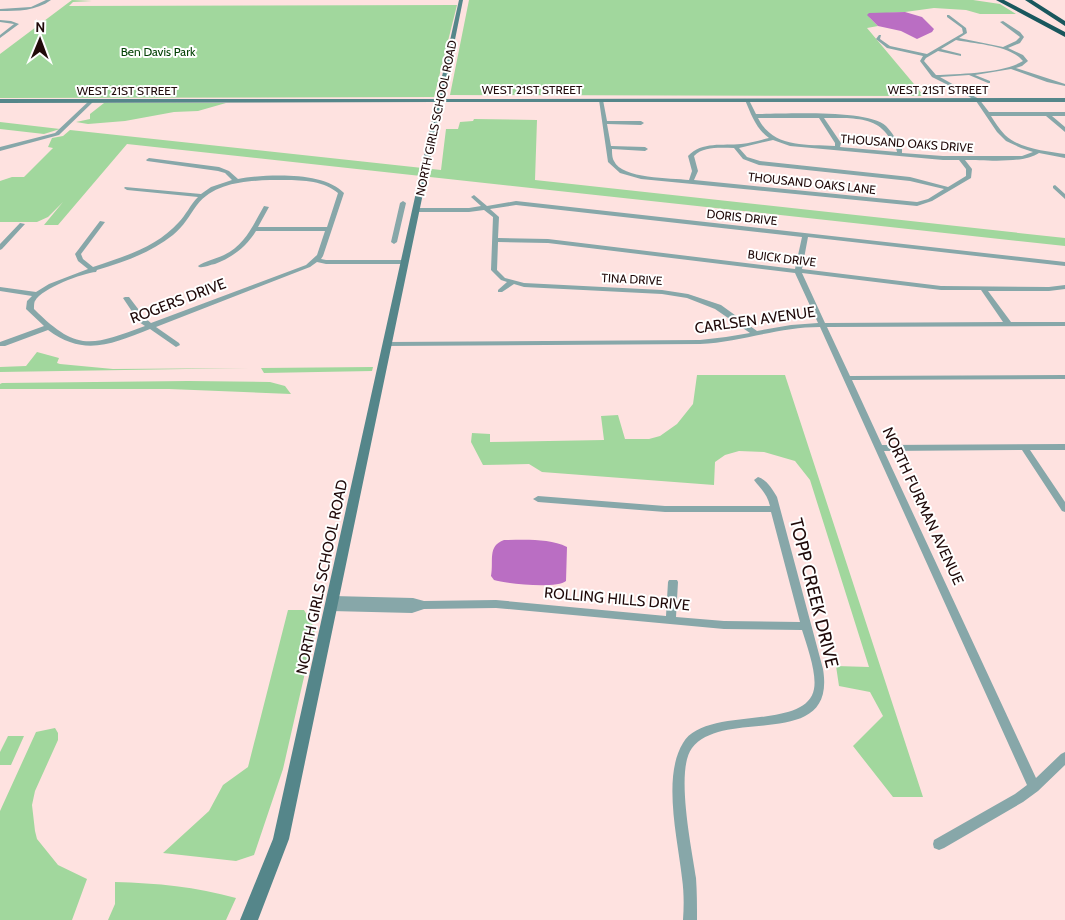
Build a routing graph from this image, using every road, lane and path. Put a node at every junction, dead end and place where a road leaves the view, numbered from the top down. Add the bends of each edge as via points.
1 (49, 0) edge
2 (999, 0) edge
3 (1015, 0) edge
4 (1029, 0) edge
5 (1043, 0) edge
6 (460, 2) edge
7 (1050, 4) dead end
8 (0, 10) edge
9 (948, 16) dead end
10 (0, 21) edge
11 (1002, 22) dead end
12 (1065, 24) edge
13 (1065, 31) edge
14 (1065, 35) edge
15 (880, 36) dead end
16 (0, 37) edge
17 (957, 39) junction
18 (1004, 48) junction
19 (938, 49) junction
20 (927, 55) junction
21 (959, 55) dead end
22 (1012, 67) junction
23 (969, 74) junction
24 (936, 77) junction
25 (988, 82) dead end
26 (1065, 85) edge
27 (441, 100) junction
28 (601, 100) junction
29 (747, 100) junction
30 (976, 100) junction
31 (1065, 100) edge
32 (0, 101) edge
33 (89, 101) junction
34 (987, 114) junction
35 (1047, 114) junction
36 (1065, 114) edge
37 (755, 116) junction
38 (821, 116) junction
39 (605, 122) junction
40 (641, 123) dead end
41 (1065, 130) edge
42 (772, 138) junction
43 (608, 147) junction
44 (736, 147) junction
45 (1, 148) edge
46 (838, 148) junction
47 (646, 149) dead end
48 (1038, 150) junction
49 (900, 154) junction
50 (1065, 156) edge
51 (961, 158) junction
52 (149, 160) dead end
53 (624, 173) joint
54 (237, 182) junction
55 (691, 182) junction
56 (1056, 187) dead end
57 (127, 188) dead end
58 (949, 189) junction
59 (202, 196) junction
60 (474, 197) dead end
61 (1065, 197) edge
62 (403, 203) dead end
63 (266, 207) dead end
64 (486, 207) junction
65 (417, 210) junction
66 (102, 222) dead end
67 (22, 224) dead end
68 (255, 229) junction
69 (329, 229) junction
70 (805, 235) junction
71 (411, 237) junction
72 (395, 239) joint
73 (496, 240) junction
74 (0, 248) edge
75 (317, 260) junction
76 (405, 262) junction
77 (1065, 264) edge
78 (201, 266) dead end
79 (94, 270) junction
80 (798, 271) junction
81 (511, 282) junction
82 (1065, 287) edge
83 (0, 289) edge
84 (983, 289) junction
85 (500, 292) dead end
86 (36, 294) junction
87 (127, 298) dead end
88 (1065, 324) edge
89 (822, 325) junction
90 (1009, 325) junction
91 (151, 326) junction
92 (49, 327) junction
93 (756, 334) junction
94 (2, 344) dead end
95 (388, 344) junction
96 (176, 345) dead end
97 (1065, 377) edge
98 (848, 378) junction
99 (1065, 447) edge
100 (879, 448) junction
101 (1025, 448) junction
102 (758, 480) dead end
103 (538, 498) dead end
104 (775, 509) junction
105 (1065, 509) edge
106 (673, 582) dead end
107 (332, 604) junction
108 (424, 605) joint
109 (671, 619) junction
110 (806, 626) junction
111 (1065, 758) edge
112 (1034, 787) junction
113 (939, 844) dead end
114 (248, 920) edge
115 (690, 920) edge

1 - 8 street via 33,8
2 - 14 highway
3 - 13 highway
4 - 12 highway
5 - 7 highway
6 - 27 main road, NORTH GIRLS SCHOOL ROAD
9 - 17 street via 965,30 964,35
10 - 16 street via 15,22 16,25
11 - 18 street via 1022,37
15 - 20 street via 878,39 888,46
17 - 18 street
17 - 19 street
18 - 22 street via 1026,59 1022,65
19 - 20 street
19 - 21 street
20 - 24 street via 922,61
22 - 23 street
22 - 26 street
23 - 24 street
23 - 25 street
24 - 30 street
27 - 28 main road, WEST 21ST STREET
27 - 33 main road, WEST 21ST STREET
27 - 65 main road, NORTH GIRLS SCHOOL ROAD
28 - 29 main road, WEST 21ST STREET
28 - 39 street
29 - 30 main road, WEST 21ST STREET
29 - 37 street
30 - 31 main road, WEST 21ST STREET
30 - 34 street
32 - 33 main road, WEST 21ST STREET
33 - 45 street via 58,134
34 - 35 street
34 - 48 street via 1006,138
35 - 36 street
35 - 41 street
37 - 38 street
37 - 42 street via 763,132
38 - 46 street
38 - 49 street via 855,117 878,122 899,148
39 - 40 street
39 - 43 street
42 - 44 street
42 - 46 street, THOUSAND OAKS DRIVE via 790,144
43 - 47 street
43 - 53 street via 611,164
44 - 55 street via 707,148 693,153 691,159 695,170
44 - 58 street via 746,158 759,163 910,179
46 - 49 street, THOUSAND OAKS DRIVE
48 - 50 street
48 - 51 street, THOUSAND OAKS DRIVE via 1022,158
49 - 51 street, THOUSAND OAKS DRIVE
51 - 58 street, THOUSAND OAKS LANE via 970,175
52 - 54 street via 218,169 227,172
53 - 55 street, THOUSAND OAKS LANE
54 - 59 street
54 - 69 street via 266,178 331,185 341,193
55 - 58 street, THOUSAND OAKS LANE via 905,204 925,202
56 - 61 street
57 - 59 street
59 - 79 street via 176,229 158,242
60 - 64 street
62 - 72 street, NORTH GIRLS SCHOOL ROAD
63 - 68 street
64 - 65 street, DORIS DRIVE
64 - 70 street, DORIS DRIVE via 520,203
64 - 73 street via 496,217
65 - 71 main road, NORTH GIRLS SCHOOL ROAD
66 - 79 street via 78,254 80,260
67 - 74 street
68 - 69 street
68 - 78 street via 238,250
69 - 75 street
70 - 77 street, DORIS DRIVE
70 - 80 street
71 - 72 street, NORTH GIRLS SCHOOL ROAD
71 - 76 main road, NORTH GIRLS SCHOOL ROAD
73 - 80 street, BUICK DRIVE via 548,241
73 - 81 street via 495,271 499,277
75 - 76 street
75 - 91 street, ROGERS DRIVE via 307,267
76 - 95 main road, NORTH GIRLS SCHOOL ROAD
79 - 86 street via 48,286
80 - 84 street, BUICK DRIVE via 942,288
80 - 89 street, NORTH FURMAN AVENUE
81 - 85 street
81 - 93 street, TINA DRIVE via 678,294 718,307
82 - 84 street, BUICK DRIVE
83 - 86 street
84 - 90 street
86 - 92 street, ROGERS DRIVE via 29,307
87 - 91 street via 139,317
88 - 90 street, CARLSEN AVENUE
89 - 90 street, CARLSEN AVENUE
89 - 93 street, CARLSEN AVENUE via 783,327
89 - 98 street, NORTH FURMAN AVENUE
91 - 92 street, ROGERS DRIVE via 117,339 91,344 64,339
91 - 96 street
92 - 94 street
93 - 95 street, CARLSEN AVENUE via 700,342
95 - 107 main road, NORTH GIRLS SCHOOL ROAD
97 - 98 street
98 - 100 street, NORTH FURMAN AVENUE
99 - 101 street
100 - 101 street
100 - 112 street, NORTH FURMAN AVENUE
101 - 105 street
102 - 104 street, TOPP CREEK DRIVE via 769,492
103 - 104 street via 665,509
104 - 110 street, TOPP CREEK DRIVE
106 - 109 street
107 - 108 street, ROLLING HILLS DRIVE via 412,609
107 - 114 main road, NORTH GIRLS SCHOOL ROAD via 281,839
108 - 109 street, ROLLING HILLS DRIVE via 504,604
109 - 110 street, ROLLING HILLS DRIVE via 724,625
110 - 115 street, TOPP CREEK DRIVE via 819,678 819,691 811,708 774,721 741,722 714,728 688,744 681,756 679,789 691,895
111 - 112 street
112 - 113 street

